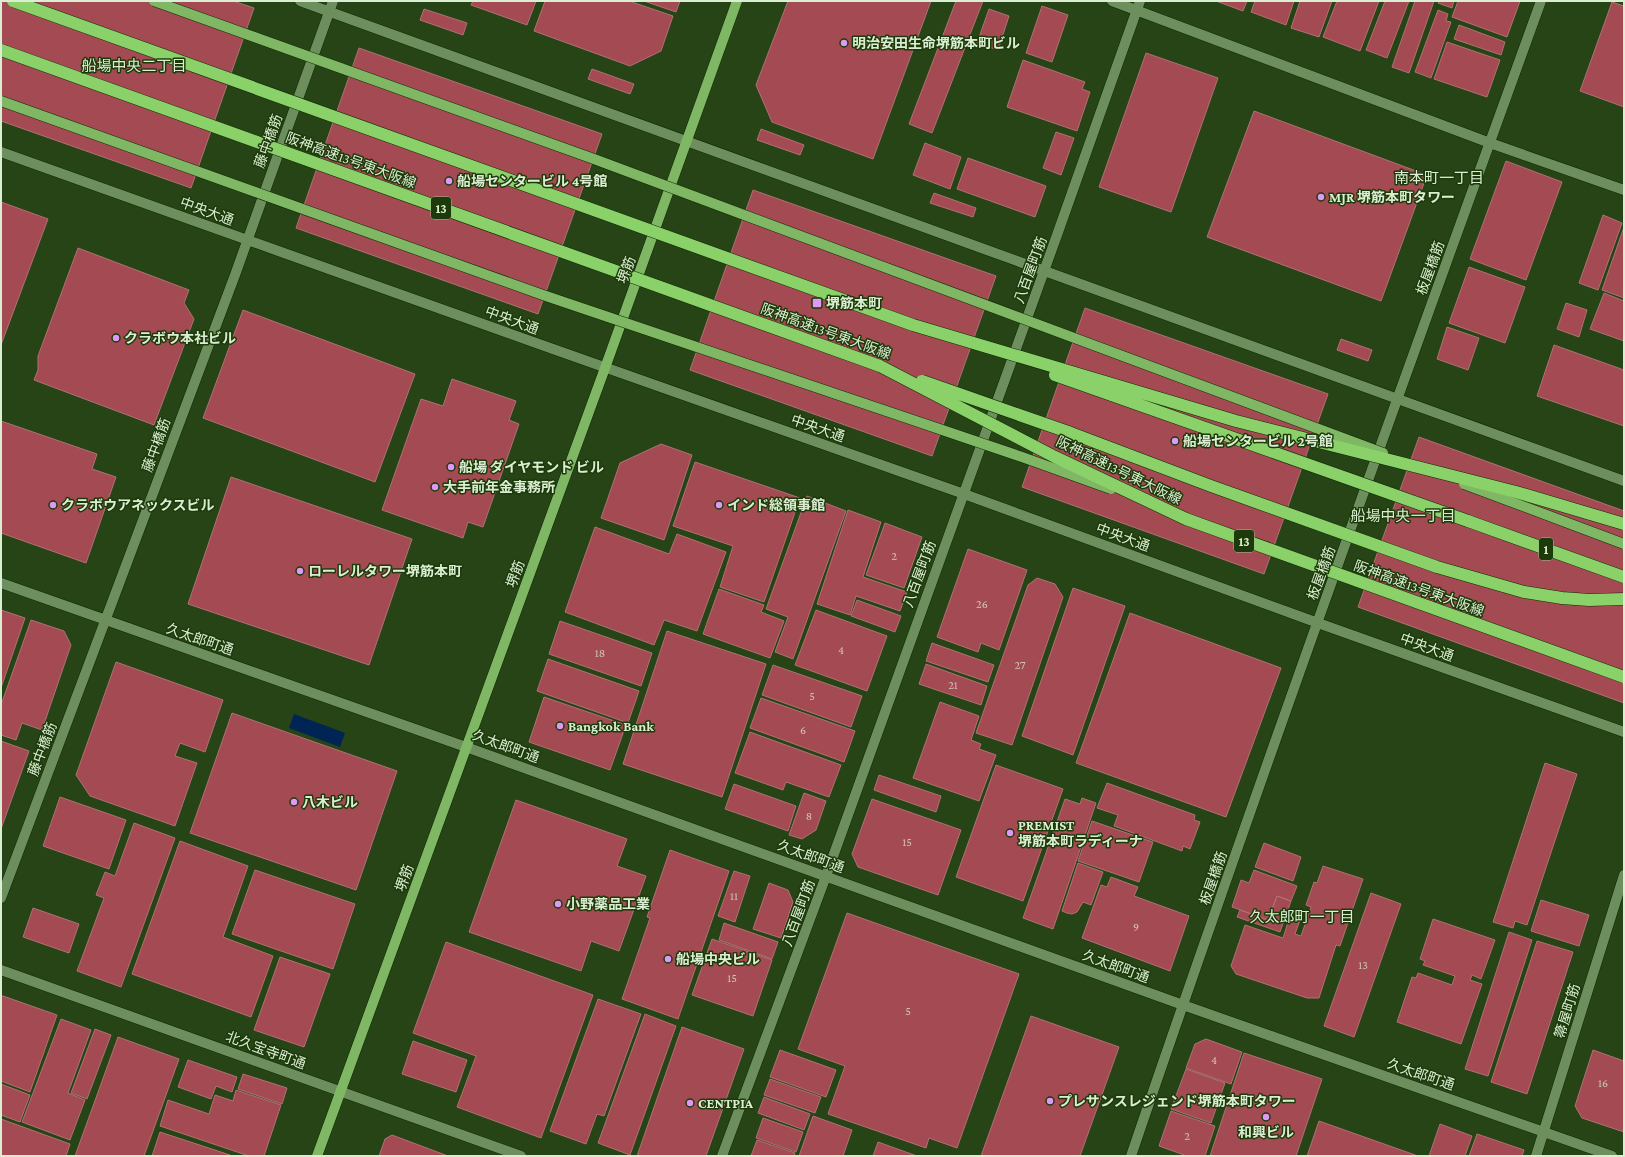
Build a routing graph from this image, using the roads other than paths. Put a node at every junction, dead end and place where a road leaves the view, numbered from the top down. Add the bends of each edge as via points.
1 (13, 1) edge
2 (154, 1) edge
3 (300, 1) edge
4 (333, 1) edge
5 (737, 1) edge
6 (1112, 1) edge
7 (1542, 1) edge
8 (1138, 5) edge
9 (329, 12) junction
10 (1, 50) edge
11 (1, 100) edge
12 (687, 140) junction
13 (1490, 144) junction
14 (1, 152) edge
15 (1624, 190) edge
16 (247, 240) junction
17 (1044, 270) junction
18 (913, 325) junction
19 (880, 366) junction
20 (606, 368) junction
21 (1398, 398) junction
22 (1624, 481) edge
23 (964, 494) junction
24 (1624, 524) edge
25 (1624, 544) edge
26 (1624, 577) edge
27 (1, 583) edge
28 (1624, 599) edge
29 (105, 621) junction
30 (1318, 623) junction
31 (1624, 674) edge
32 (1624, 677) edge
33 (1624, 732) edge
34 (466, 747) junction
35 (1624, 875) edge
36 (826, 876) junction
37 (1, 898) edge
38 (1, 970) edge
39 (1183, 1005) junction
40 (341, 1091) junction
41 (1544, 1132) junction
42 (317, 1156) edge
43 (522, 1156) edge
44 (722, 1156) edge
45 (1132, 1156) edge
46 (1536, 1156) edge
47 (1612, 1156) edge

1 - 18 highway, bridge
2 - 25 main road, bridge via 594,159
3 - 9 street
4 - 9 street, 藤中橋筋
5 - 12 main road, 堺筋
6 - 8 street
7 - 13 street, 板屋橋筋
8 - 13 street
8 - 17 street, 八百屋町筋
9 - 12 street
9 - 16 street, 藤中橋筋
10 - 19 highway, 阪神高速13号東大阪線 / 13, bridge
11 - 31 main road, bridge via 543,295 1022,457
12 - 17 street
12 - 20 main road, 堺筋
13 - 15 street
13 - 21 street, 板屋橋筋
14 - 16 street, 中央大通
16 - 20 street, 中央大通
16 - 29 street, 藤中橋筋
17 - 21 street
17 - 23 street, 八百屋町筋
18 - 24 highway, bridge via 1236,421 1508,490
18 - 26 highway, 1, bridge
19 - 28 highway, 13, bridge via 1437,567 1531,593 1589,600
19 - 32 highway, 阪神高速13号東大阪線 / 13, bridge via 1055,457 1186,519
20 - 23 street, 中央大通
20 - 34 main road, 堺筋
21 - 22 street
21 - 30 street, 板屋橋筋
23 - 30 street, 中央大通
23 - 36 street, 八百屋町筋
27 - 29 street, 久太郎町通
29 - 34 street, 久太郎町通
29 - 37 street, 藤中橋筋
30 - 33 street, 中央大通
30 - 39 street, 板屋橋筋
34 - 36 street, 久太郎町通
34 - 40 main road, 堺筋
35 - 41 street, 箒屋町筋
36 - 39 street, 久太郎町通
36 - 44 street, 八百屋町筋
38 - 40 street, 北久宝寺町通
39 - 41 street, 久太郎町通
39 - 45 street, 板屋橋筋
40 - 42 main road, 堺筋
40 - 43 street, 北久宝寺町通
41 - 46 street, 箒屋町筋
41 - 47 street, 久太郎町通

